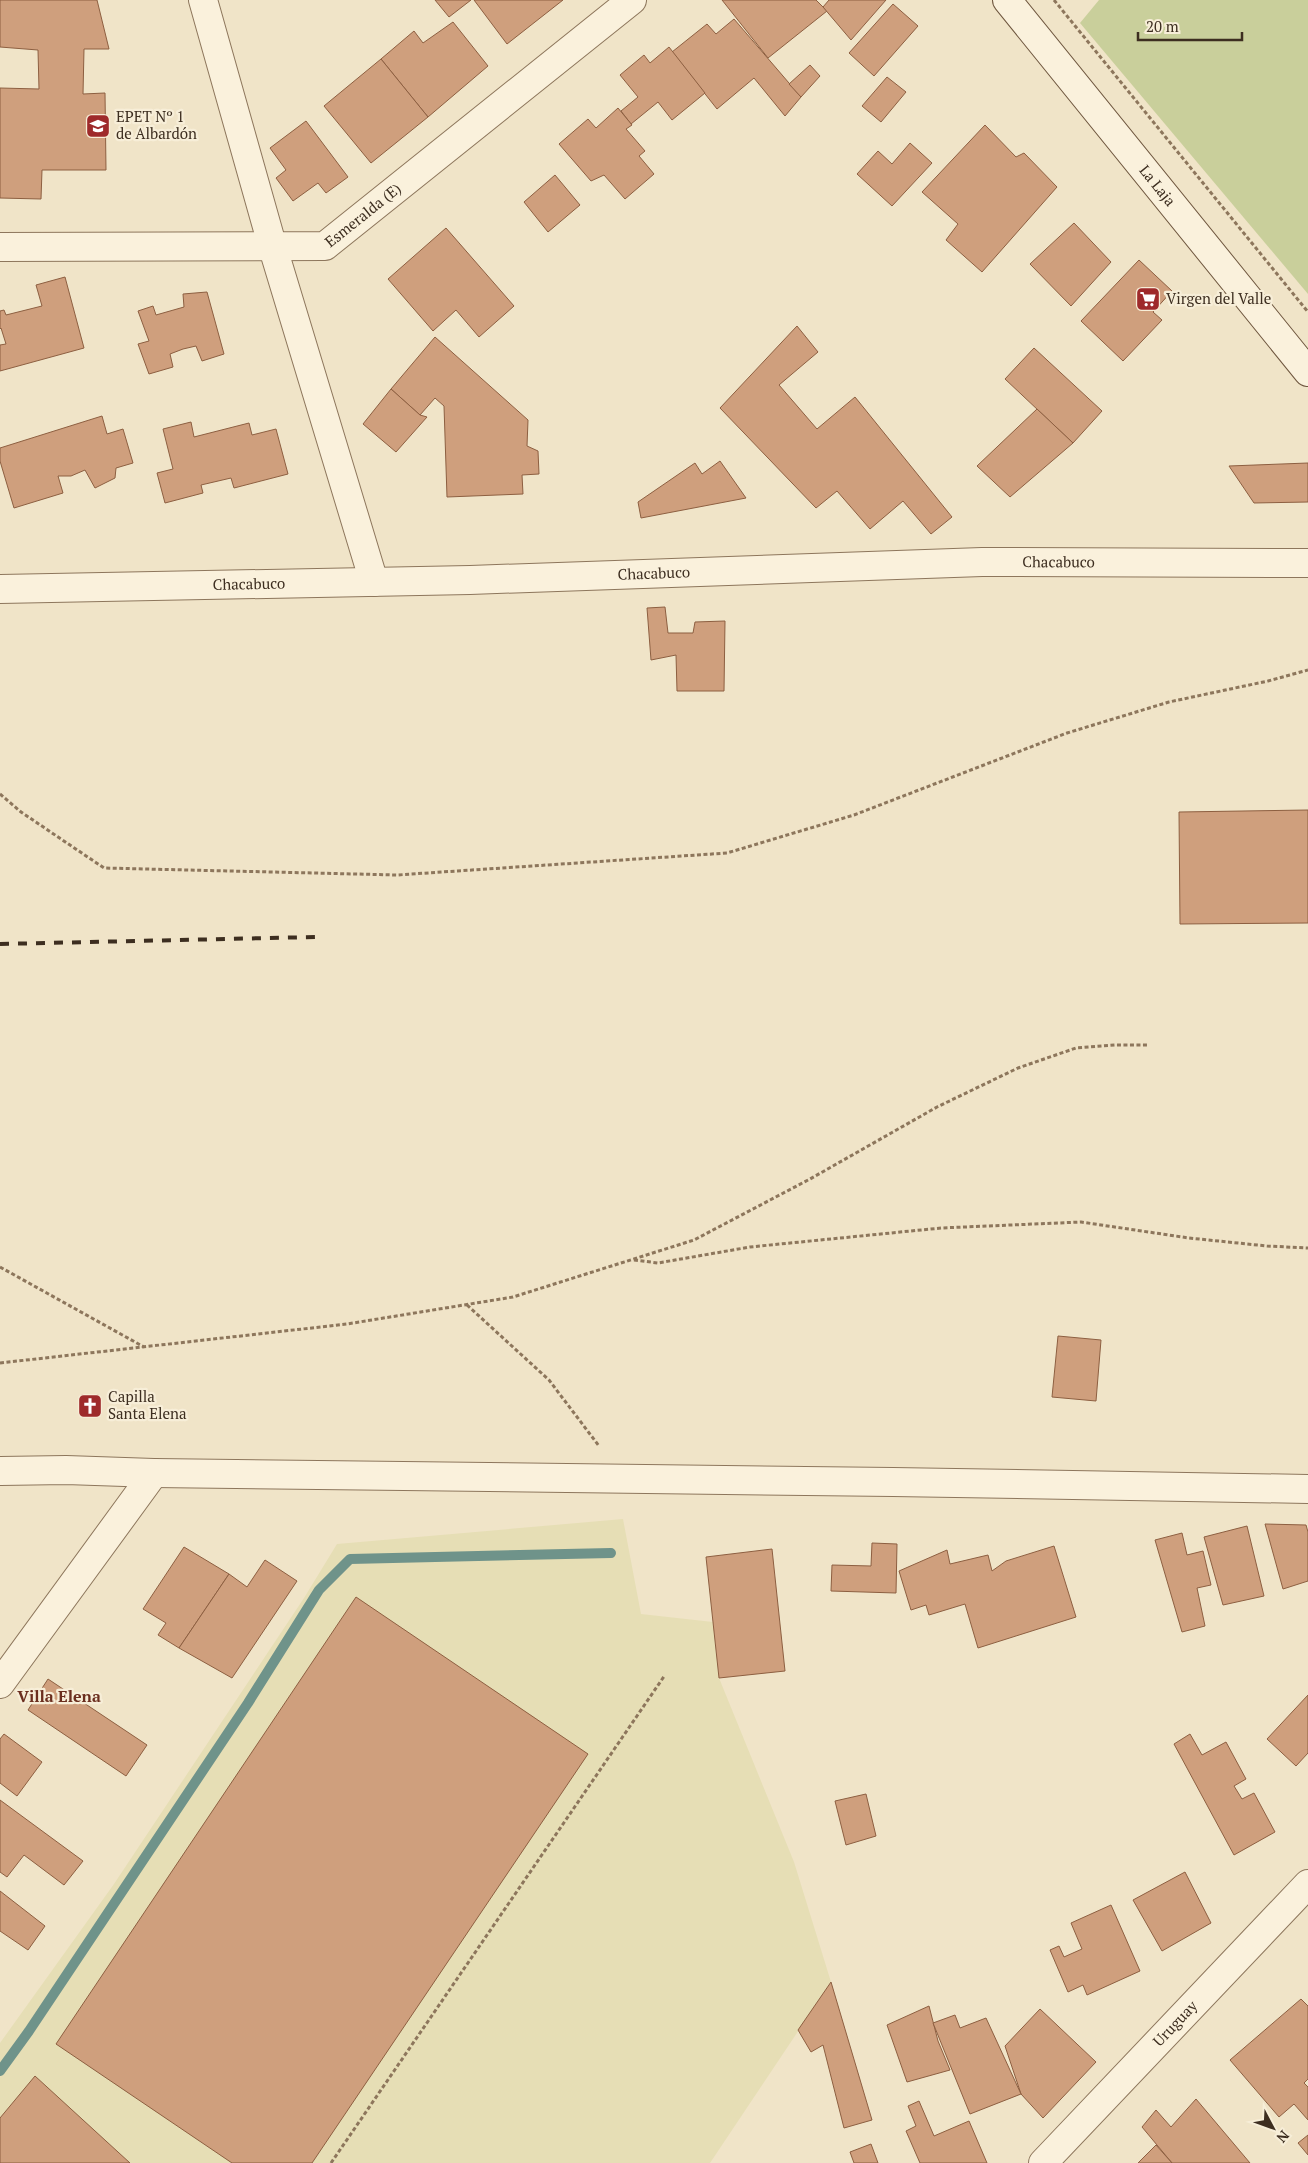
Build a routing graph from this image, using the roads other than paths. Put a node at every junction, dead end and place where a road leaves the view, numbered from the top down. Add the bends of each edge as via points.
1 (203, 0) edge
2 (632, 0) edge
3 (1007, 0) edge
4 (0, 247) edge
5 (273, 248) junction
6 (1308, 372) edge
7 (1308, 563) edge
8 (374, 582) junction
9 (0, 589) edge
10 (0, 1471) edge
11 (154, 1473) junction
12 (1308, 1489) edge
13 (0, 1684) edge
14 (1308, 1884) edge
15 (1043, 2163) edge

1 - 5 street
2 - 5 street, Esmeralda (E) via 325,246
3 - 6 street, La Laja
4 - 5 street, Esmeralda (E)
5 - 8 street
7 - 8 street, Chacabuco via 982,562
8 - 9 street, Chacabuco
10 - 11 street
11 - 12 street
11 - 13 street
14 - 15 street, Uruguay

